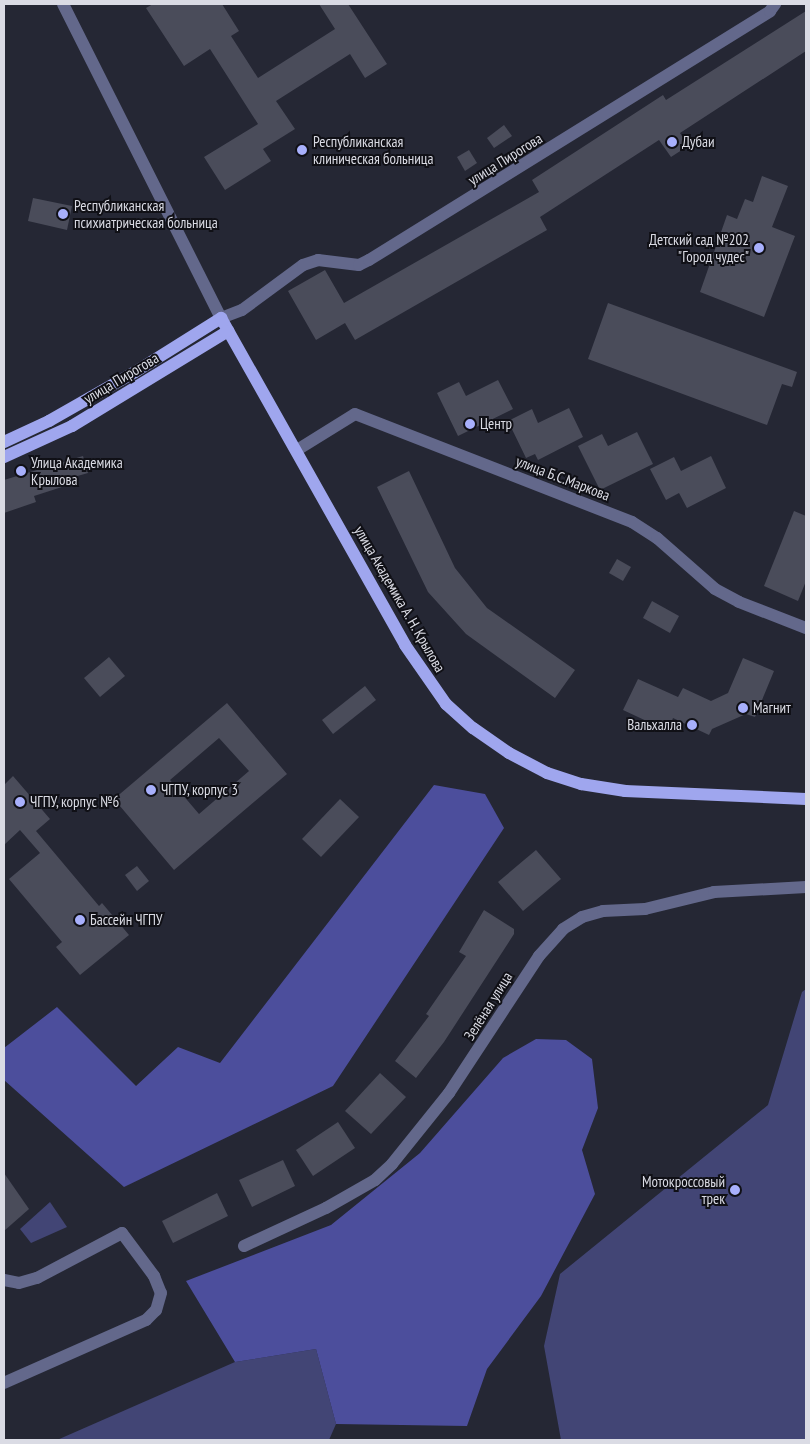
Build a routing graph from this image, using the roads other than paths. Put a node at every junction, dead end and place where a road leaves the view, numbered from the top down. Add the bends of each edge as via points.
1 (63, 4) edge
2 (775, 4) edge
3 (242, 310) junction
4 (221, 318) junction
5 (228, 331) junction
6 (4, 442) edge
7 (296, 450) junction
8 (4, 457) edge
9 (806, 628) edge
10 (806, 800) edge
11 (806, 887) edge
12 (244, 1246) dead end
13 (4, 1280) edge
14 (4, 1383) edge

1 - 4 street
2 - 3 street, улица Пирогова via 770,11 370,260 359,265 318,260 303,265
3 - 4 street, улица Пирогова
3 - 5 street, улица Пирогова
4 - 5 main road, улица Академика А. Н. Крылова
4 - 6 main road, улица Пирогова via 135,372 49,421
5 - 7 main road, улица Академика А. Н. Крылова
5 - 8 main road, улица Пирогова via 72,426
7 - 9 street, улица Б.С.Маркова via 355,414 632,522 657,538 715,589
7 - 10 main road, улица Академика А. Н. Крылова via 424,675 446,704 509,753 580,784 625,791
11 - 12 street, Зелёная улица via 714,892 645,908 603,911 582,917 563,929 539,956 449,1093 392,1164 374,1180 326,1208
13 - 14 street via 19,1283 37,1278 122,1233 159,1284 161,1293 156,1310 146,1320

